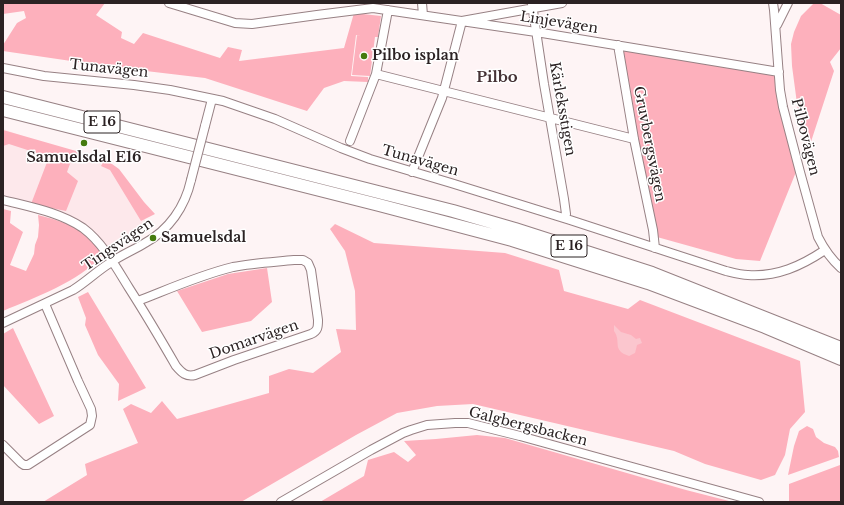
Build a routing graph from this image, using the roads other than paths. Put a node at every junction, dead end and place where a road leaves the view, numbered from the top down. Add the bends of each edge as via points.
1 (169, 3) edge
2 (422, 3) edge
3 (562, 3) edge
4 (773, 3) edge
5 (788, 3) edge
6 (533, 6) edge
7 (388, 10) junction
8 (423, 15) junction
9 (462, 21) junction
10 (776, 27) junction
11 (536, 32) junction
12 (618, 45) junction
13 (3, 68) edge
14 (779, 72) junction
15 (376, 74) junction
16 (444, 91) junction
17 (3, 97) edge
18 (212, 99) junction
19 (3, 110) edge
20 (550, 118) junction
21 (634, 139) junction
22 (350, 141) dead end
23 (412, 172) junction
24 (3, 200) edge
25 (565, 218) junction
26 (655, 248) junction
27 (825, 250) junction
28 (113, 261) junction
29 (841, 268) edge
30 (138, 301) junction
31 (45, 304) junction
32 (3, 323) edge
33 (841, 348) edge
34 (841, 359) edge
35 (3, 445) edge
36 (281, 502) edge
37 (759, 502) edge

1 - 7 street, Linjevägen via 235,23 259,23 366,8
2 - 8 street
3 - 6 street
4 - 10 street, Pilbovägen
5 - 10 street
6 - 9 street
6 - 11 street, Kärleksstigen
7 - 8 street, Linjevägen
7 - 15 street
8 - 9 street, Linjevägen
9 - 11 street, Linjevägen
9 - 16 street
10 - 14 street, Pilbovägen
11 - 12 street, Linjevägen
11 - 20 street, Kärleksstigen
12 - 14 street, Linjevägen
12 - 21 street, Gruvbergsvägen
13 - 18 street, Tunavägen via 44,76 152,87
14 - 27 street, Pilbovägen via 785,118 818,236
15 - 16 street
15 - 22 street
16 - 20 street
16 - 23 street
17 - 33 highway, E 16 via 508,227 652,273
18 - 23 street, Tunavägen via 258,112 358,155
18 - 28 street, Tingsvägen, bridge via 191,180 174,219 162,232
19 - 34 highway, E 16 via 512,240 648,283
20 - 21 street
20 - 25 street, Kärleksstigen
21 - 26 street, Gruvbergsvägen
23 - 25 street, Tunavägen
24 - 28 street, Domarvägen via 54,214 83,228
25 - 26 street, Tunavägen
26 - 27 street, Tunavägen via 726,271 748,275 783,272
27 - 29 street, Pilbovägen
28 - 30 street, Domarvägen
28 - 31 street, Tingsvägen via 83,284
30 - 30 street, Domarvägen via 197,278 233,268 303,260 308,263 311,270 318,326 311,334 189,376 180,372
31 - 32 street, Tingsvägen
31 - 35 street via 91,409 91,423 28,465 21,463
36 - 37 street, Galgbergsbacken via 407,431 427,425 468,423

